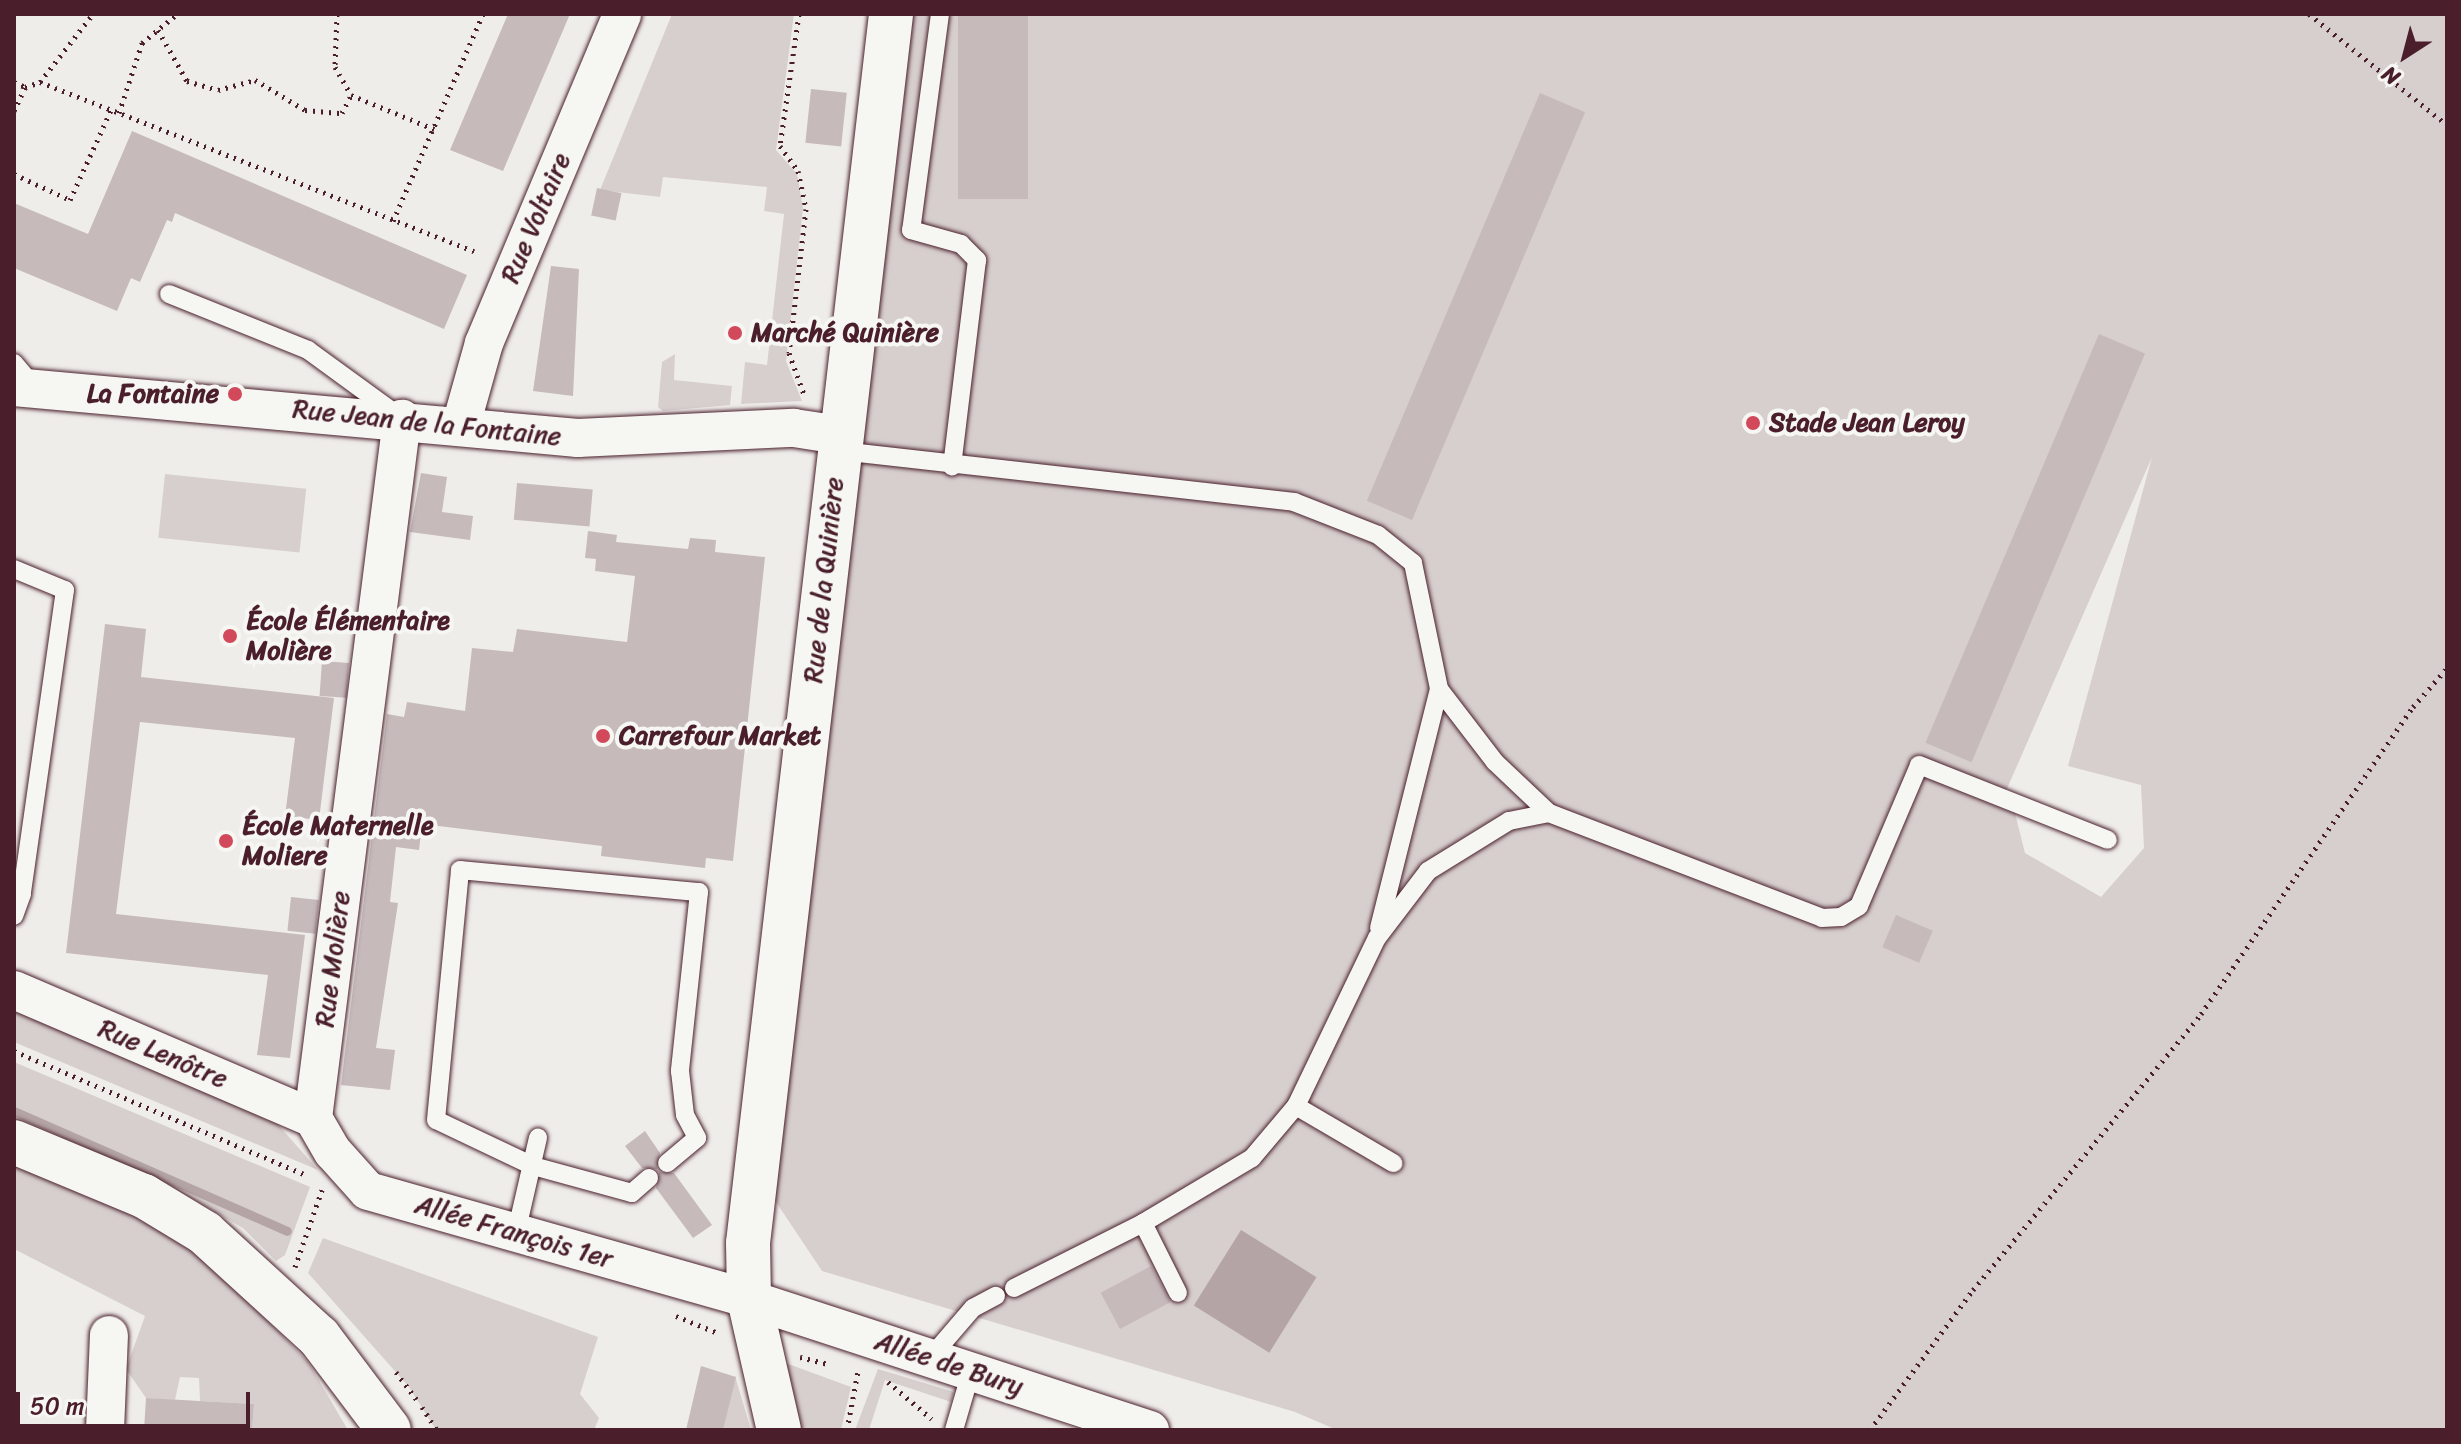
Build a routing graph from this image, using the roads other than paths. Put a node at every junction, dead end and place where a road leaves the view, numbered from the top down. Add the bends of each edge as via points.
1 (622, 14) edge
2 (891, 14) edge
3 (940, 14) edge
4 (169, 294) dead end
5 (21, 380) edge
6 (402, 419) junction
7 (461, 425) junction
8 (839, 443) junction
9 (952, 466) junction
10 (14, 569) edge
11 (1439, 689) junction
12 (1549, 813) junction
13 (2108, 840) dead end
14 (14, 916) edge
15 (1377, 938) junction
16 (14, 990) edge
17 (1296, 1106) junction
18 (313, 1118) junction
19 (538, 1138) dead end
20 (14, 1142) edge
21 (667, 1163) dead end
22 (1393, 1163) dead end
23 (533, 1166) junction
24 (649, 1178) dead end
25 (1143, 1223) junction
26 (516, 1233) junction
27 (1014, 1288) dead end
28 (1178, 1293) dead end
29 (996, 1296) dead end
30 (749, 1299) junction
31 (109, 1335) dead end
32 (930, 1358) junction
33 (971, 1372) junction
34 (1100, 1422) edge
35 (105, 1430) edge
36 (389, 1430) edge
37 (779, 1430) edge
38 (954, 1430) edge
39 (1150, 1430) edge

1 - 7 street, Rue Voltaire via 484,343
2 - 8 street, Rue de la Quinière
3 - 9 lane via 911,230 961,244 977,260
4 - 6 lane via 308,350
5 - 6 street, Rue Jean de la Fontaine
6 - 7 street, Rue Jean de la Fontaine
6 - 18 street, Rue Molière
7 - 8 street, Rue Jean de la Fontaine via 578,438 794,428
8 - 9 lane
8 - 30 street, Rue de la Quinière via 748,1243
9 - 11 lane via 1294,502 1378,535 1413,563
10 - 14 lane via 65,590 22,894
11 - 12 lane via 1495,762
11 - 15 lane
12 - 13 lane via 1822,918 1841,917 1859,906 1919,765
12 - 15 lane via 1509,821 1428,871
15 - 17 lane
16 - 18 street, Rue Lenôtre
17 - 22 lane
17 - 25 lane via 1252,1158
18 - 26 street, Allée François 1er via 333,1152 368,1191
19 - 23 lane
20 - 36 street via 144,1196 205,1233 319,1337
21 - 23 lane via 697,1138 685,1115 680,1071 699,892 460,870 436,1120
23 - 24 lane via 632,1193
23 - 26 lane
25 - 27 lane
25 - 28 lane
26 - 30 street, Allée François 1er
29 - 32 lane via 973,1308
30 - 32 street, Allée de Bury
30 - 37 street, Rue de la Quinière
31 - 35 street
32 - 33 street, Allée de Bury
33 - 34 street, Allée de Bury
33 - 38 lane
34 - 39 street, Allée de Bury

